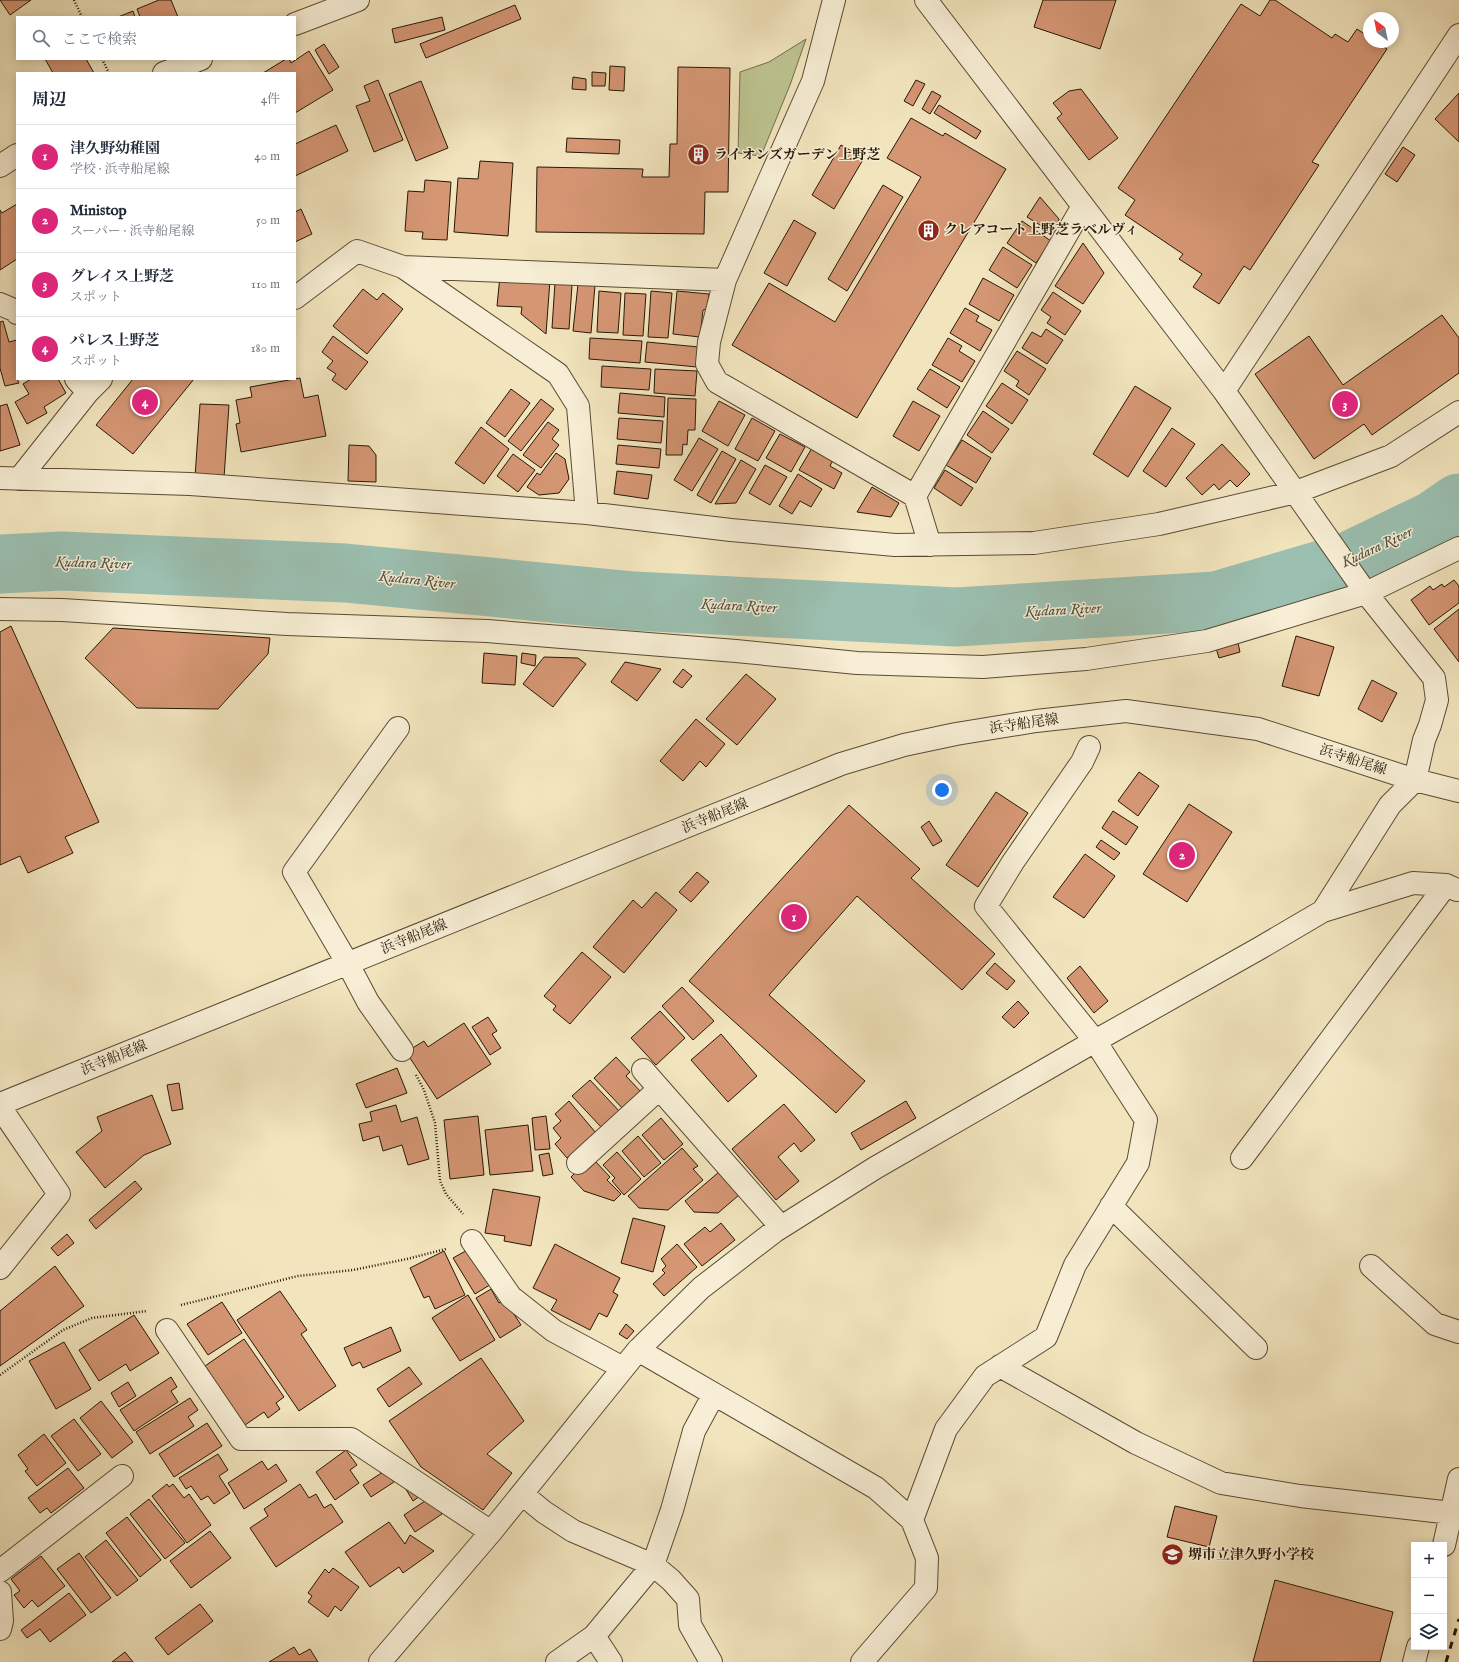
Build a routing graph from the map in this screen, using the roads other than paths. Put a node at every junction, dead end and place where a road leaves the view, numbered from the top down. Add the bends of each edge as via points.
1 (358, 0) edge
2 (834, 0) edge
3 (926, 0) edge
4 (296, 24) edge
5 (1459, 35) edge
6 (199, 60) edge
7 (167, 72) edge
8 (16, 156) edge
9 (0, 166) edge
10 (1083, 206) junction
11 (403, 267) junction
12 (725, 280) junction
13 (296, 297) edge
14 (0, 304) edge
15 (16, 312) edge
16 (88, 383) edge
17 (1224, 391) junction
18 (1459, 412) edge
19 (9, 478) edge
20 (915, 496) junction
21 (1299, 496) junction
22 (587, 513) junction
23 (930, 545) junction
24 (1459, 548) edge
25 (1362, 586) junction
26 (0, 610) edge
27 (398, 728) dead end
28 (1089, 747) dead end
29 (1415, 780) junction
30 (1459, 791) edge
31 (1452, 888) edge
32 (1323, 911) junction
33 (348, 964) junction
34 (1095, 1041) junction
35 (402, 1050) road end
36 (643, 1070) dead end
37 (659, 1088) junction
38 (0, 1105) edge
39 (1242, 1158) dead end
40 (578, 1164) dead end
41 (1111, 1206) junction
42 (782, 1227) junction
43 (472, 1241) road end
44 (1371, 1266) dead end
45 (0, 1268) edge
46 (167, 1330) dead end
47 (1459, 1332) edge
48 (1256, 1348) dead end
49 (638, 1350) junction
50 (1000, 1366) junction
51 (623, 1368) junction
52 (714, 1394) junction
53 (122, 1476) dead end
54 (1459, 1479) edge
55 (522, 1494) junction
56 (1452, 1513) junction
57 (912, 1520) junction
58 (491, 1532) junction
59 (1445, 1542) edge
60 (653, 1566) junction
61 (0, 1572) edge
62 (0, 1592) edge
63 (0, 1629) edge
64 (594, 1636) junction
65 (1417, 1650) edge
66 (383, 1661) edge
67 (557, 1662) edge
68 (612, 1662) edge
69 (711, 1662) edge
70 (862, 1662) edge
71 (1414, 1662) edge

1 - 4 street
2 - 12 street via 813,81
3 - 10 street
5 - 17 street
6 - 7 street
8 - 9 street
10 - 17 street
10 - 20 street
11 - 12 street
11 - 13 street via 357,251
11 - 22 street via 558,374 578,406
12 - 20 street via 709,342 707,364 717,382
14 - 15 street
16 - 19 street
17 - 21 street
18 - 21 street via 1390,456
19 - 22 street via 190,484
20 - 23 street
21 - 23 street via 1159,524 1034,543
21 - 25 street
22 - 23 street via 879,544
24 - 25 street
25 - 26 street via 1207,641 1086,659 983,667 857,664 736,651 487,631 287,624 62,610
25 - 29 street via 1434,678 1436,700
27 - 33 street via 294,872
28 - 34 street via 1082,762 986,906
29 - 30 street, 浜寺船尾線
29 - 32 street via 1390,805
29 - 33 street, 浜寺船尾線 via 1258,729 1126,711 1036,721 956,734 904,745 841,764
31 - 32 street via 1413,883
31 - 39 street
32 - 34 street
33 - 35 street via 368,1002
33 - 38 street, 浜寺船尾線
34 - 41 street via 1146,1120 1138,1163
34 - 42 street via 875,1168
36 - 37 street
37 - 40 street
37 - 42 street
38 - 45 street via 59,1194
41 - 48 street
41 - 50 street via 1075,1265 1046,1337
42 - 49 street via 701,1288
43 - 51 street via 511,1297 554,1332
44 - 47 street via 1435,1324
46 - 58 street via 241,1439 351,1439
49 - 51 street
49 - 52 street
50 - 56 street via 1136,1443 1221,1483 1300,1496
50 - 57 street via 985,1376 946,1428
51 - 55 street
52 - 57 street via 876,1488
52 - 60 street via 694,1431
53 - 61 street
54 - 56 street
55 - 58 street
55 - 60 street via 573,1531
56 - 59 street
57 - 70 street via 927,1558 926,1588
58 - 66 street
60 - 64 street
60 - 69 street via 671,1580 688,1599 690,1625
62 - 63 street
64 - 67 street
64 - 68 street
65 - 71 street

